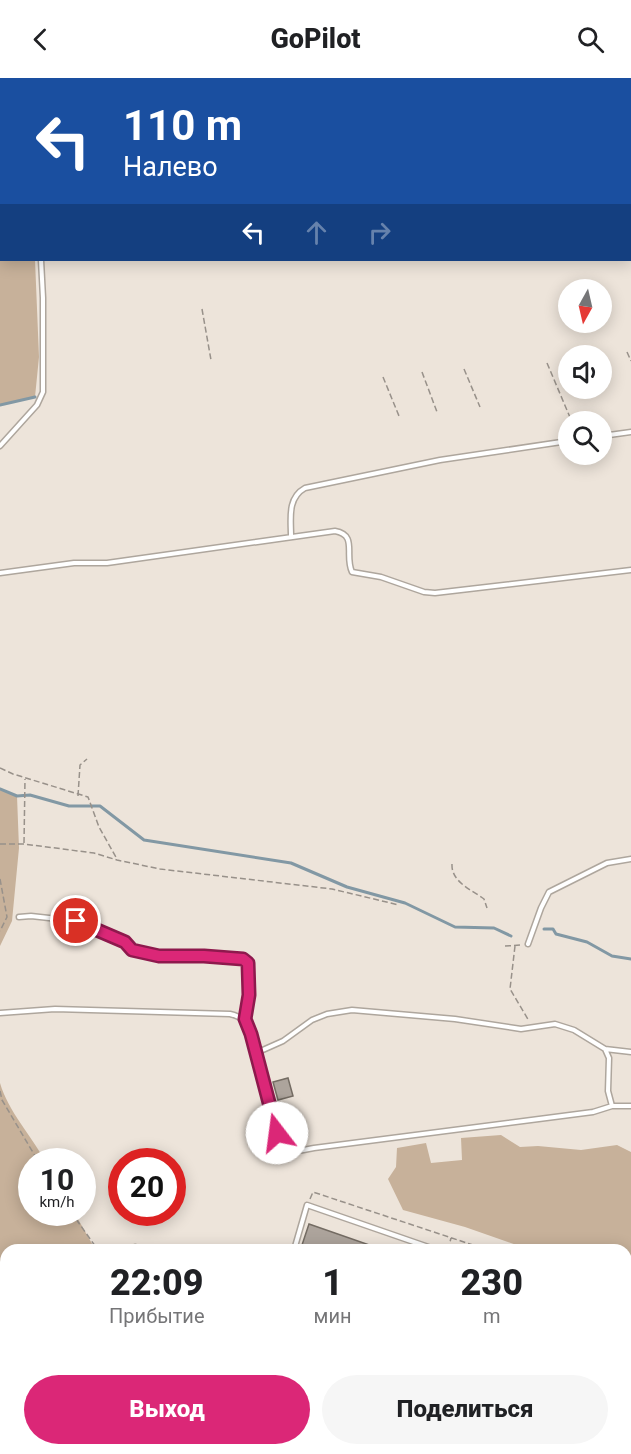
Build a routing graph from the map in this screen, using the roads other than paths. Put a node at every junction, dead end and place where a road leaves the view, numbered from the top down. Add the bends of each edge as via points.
1 (41, 261) edge
2 (631, 432) edge
3 (612, 435) edge
4 (558, 442) edge
5 (0, 446) edge
6 (291, 536) junction
7 (631, 570) edge
8 (0, 573) edge
9 (631, 859) edge
10 (19, 917) dead end
11 (528, 944) dead end
12 (0, 1013) edge
13 (245, 1019) junction
14 (605, 1049) junction
15 (631, 1052) edge
16 (256, 1053) junction
17 (612, 1106) junction
18 (631, 1106) edge
19 (296, 1244) edge
20 (420, 1244) edge

1 - 5 lane via 43,392 37,405
2 - 3 lane
4 - 6 lane via 440,460 305,489 298,492 291,507
6 - 7 lane via 343,532 349,542 348,564 352,572 424,592 481,589
6 - 8 lane via 107,563 74,563
9 - 11 lane via 607,863 549,892
10 - 13 lane via 76,921 125,942 132,950 159,956 243,959 250,968
12 - 13 lane via 55,1009 230,1014
13 - 16 lane
14 - 15 lane
14 - 16 lane via 574,1030 555,1024 521,1029 352,1010 312,1020 283,1041
14 - 17 lane
16 - 17 lane via 281,1148 293,1152 593,1113
17 - 18 lane
19 - 20 lane via 307,1205

